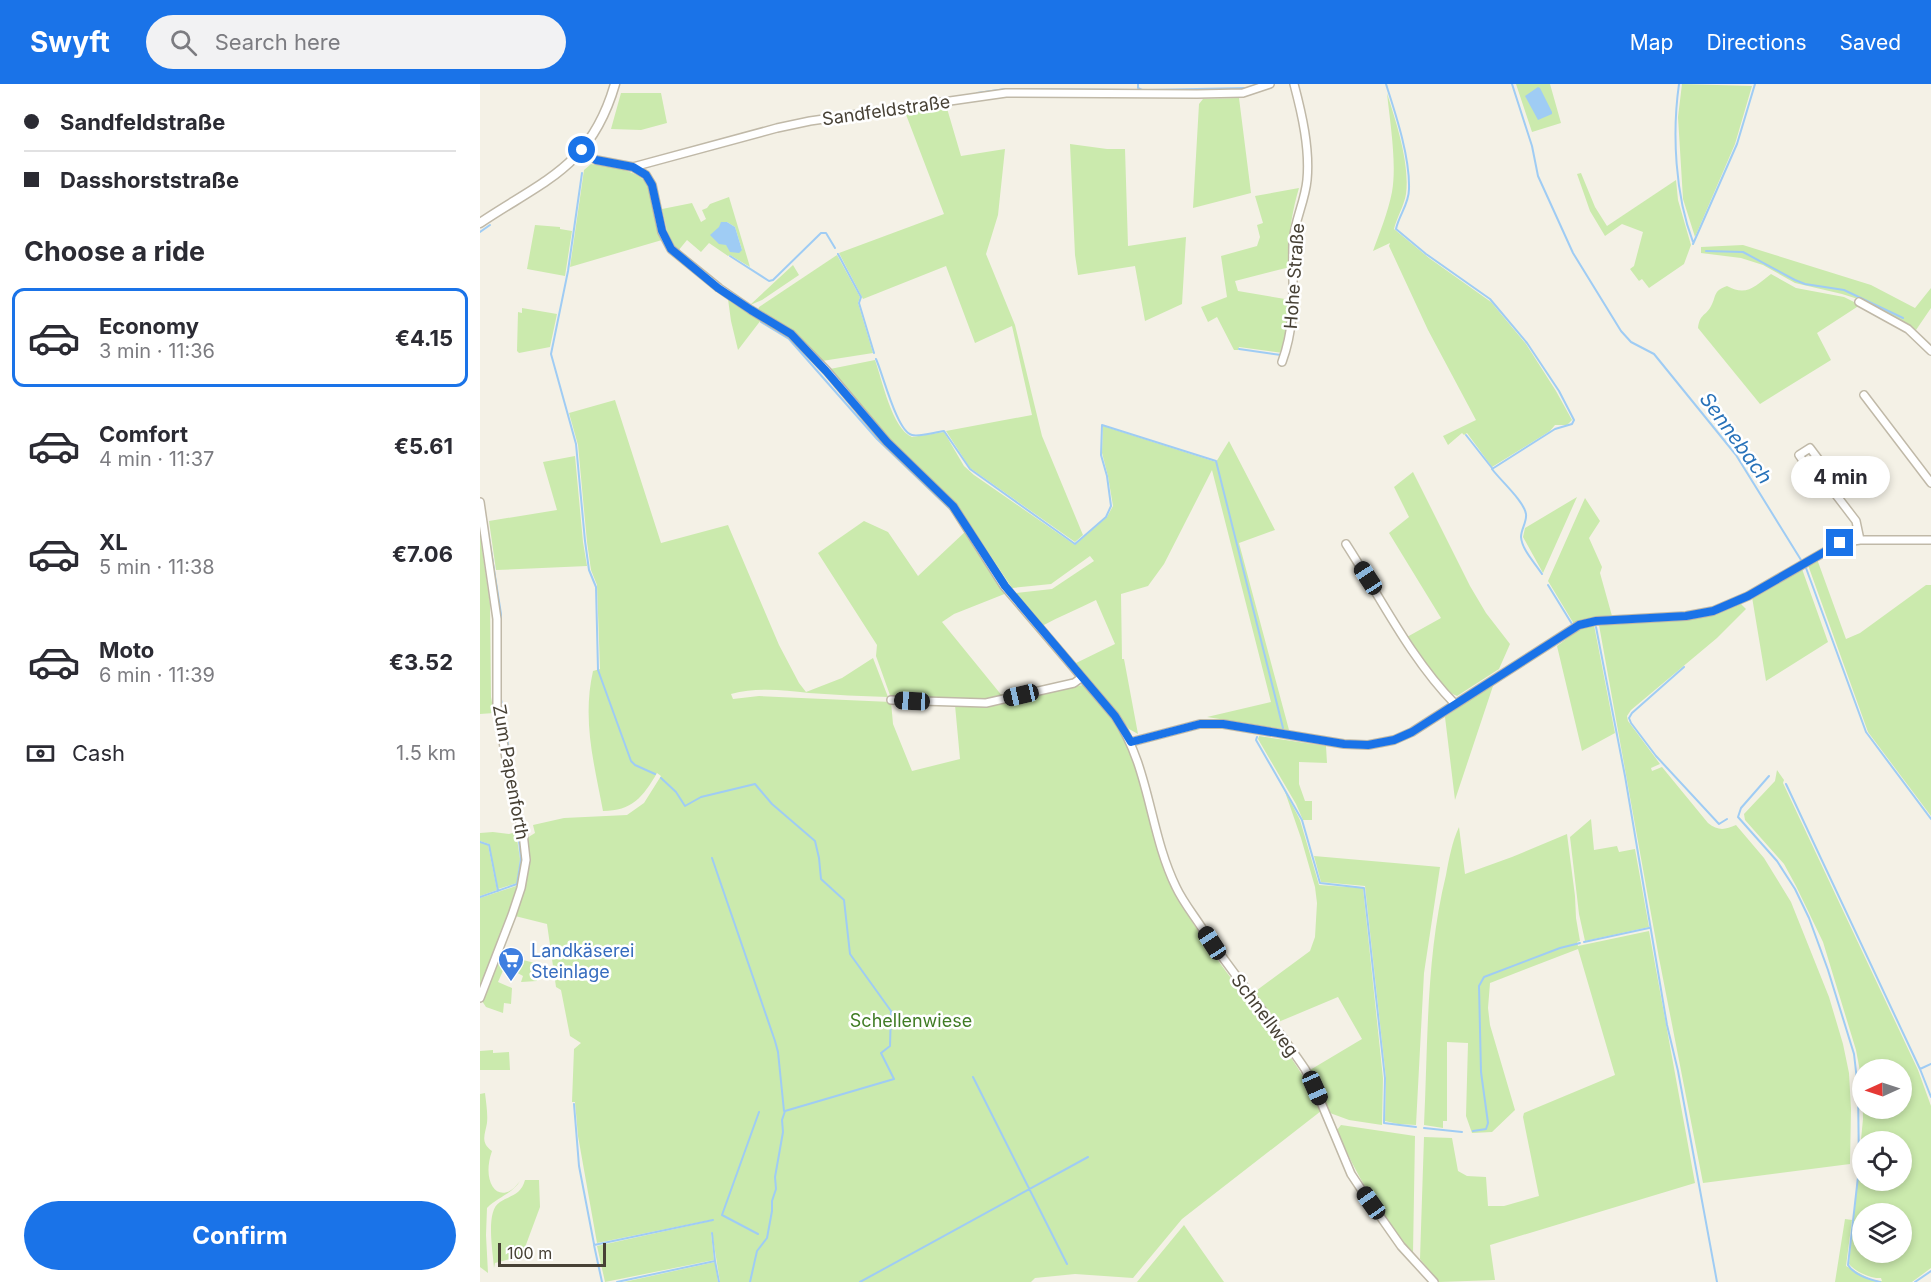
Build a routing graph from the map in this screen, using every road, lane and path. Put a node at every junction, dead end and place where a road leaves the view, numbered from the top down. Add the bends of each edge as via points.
1 (615, 84) edge
2 (1270, 84) edge
3 (1294, 84) edge
4 (582, 150) junction
5 (633, 167) junction
6 (480, 223) edge
7 (1859, 302) dead end
8 (1931, 351) edge
9 (1282, 362) dead end
10 (1864, 395) dead end
11 (1817, 470) dead end
12 (1931, 483) edge
13 (480, 502) edge
14 (1860, 540) junction
15 (1931, 540) edge
16 (1346, 544) dead end
17 (1081, 678) junction
18 (891, 700) dead end
19 (1455, 704) junction
20 (1131, 742) junction
21 (480, 998) edge
22 (1434, 1282) edge

1 - 4 street via 605,113
2 - 5 street, Sandfeldstraße via 1243,93 1006,93 810,121
3 - 9 street, Hohe Straße via 1308,163 1293,241 1290,339
4 - 5 street, Sandfeldstraße via 596,160
4 - 6 street via 551,180
5 - 17 street, Schnellweg via 646,175 652,185 662,231 671,249 718,288 791,334 887,442 953,506 1005,586
7 - 8 street via 1908,330
10 - 12 street
11 - 14 street via 1856,521
13 - 21 street, Zum Papenforth via 495,599 499,719 526,860 521,888
14 - 15 street
14 - 19 street via 1832,547 1729,605 1700,615 1579,625
16 - 19 street via 1421,664
17 - 18 street via 1074,683 986,703
17 - 20 street, Schnellweg via 1115,716
19 - 20 street via 1412,732 1368,745 1223,724 1200,724
20 - 22 street, Schnellweg via 1158,842 1177,889 1221,957 1305,1069 1351,1174 1401,1246

